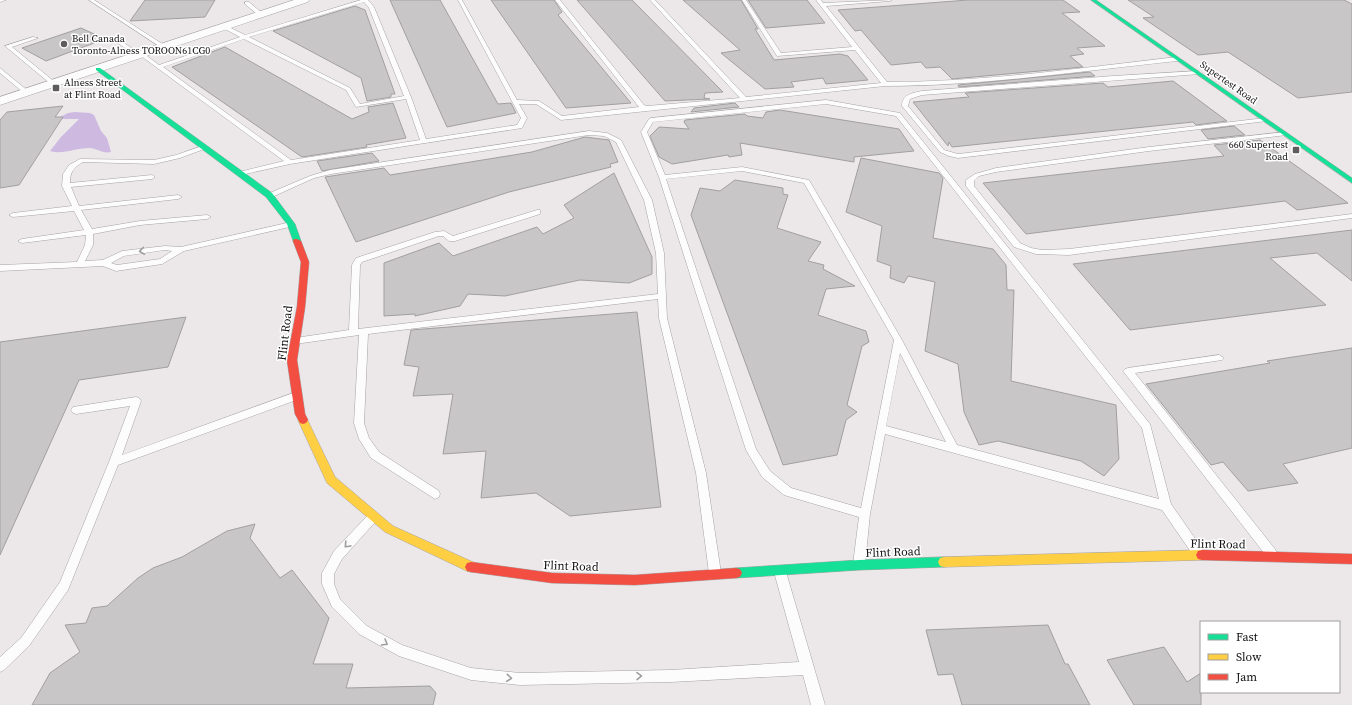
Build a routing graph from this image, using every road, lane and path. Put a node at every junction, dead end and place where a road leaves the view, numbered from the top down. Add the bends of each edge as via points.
1 (4, 0) edge
2 (91, 0) edge
3 (304, 0) edge
4 (365, 0) edge
5 (460, 0) edge
6 (557, 0) edge
7 (652, 0) edge
8 (744, 0) edge
9 (818, 0) edge
10 (890, 0) edge
11 (1093, 0) edge
12 (0, 1) edge
13 (247, 3) dead end
14 (822, 5) junction
15 (260, 14) junction
16 (223, 26) junction
17 (244, 37) junction
18 (35, 38) dead end
19 (116, 40) dead end
20 (164, 46) junction
21 (857, 48) junction
22 (140, 55) junction
23 (1177, 58) junction
24 (158, 67) junction
25 (98, 69) junction
26 (0, 70) edge
27 (1198, 73) junction
28 (54, 84) junction
29 (885, 84) junction
30 (26, 92) junction
31 (408, 97) junction
32 (744, 99) junction
33 (0, 101) edge
34 (515, 102) junction
35 (646, 108) junction
36 (1265, 120) junction
37 (1285, 134) junction
38 (424, 141) junction
39 (205, 147) junction
40 (290, 162) junction
41 (241, 173) junction
42 (152, 177) dead end
43 (662, 177) junction
44 (1352, 181) edge
45 (66, 186) junction
46 (269, 195) junction
47 (178, 197) dead end
48 (77, 208) junction
49 (537, 212) dead end
50 (13, 215) dead end
51 (1352, 216) edge
52 (207, 217) dead end
53 (290, 224) junction
54 (89, 232) junction
55 (22, 241) dead end
56 (181, 249) junction
57 (104, 263) junction
58 (80, 264) junction
59 (0, 268) edge
60 (662, 296) junction
61 (364, 331) junction
62 (353, 333) junction
63 (898, 340) junction
64 (296, 342) junction
65 (1218, 358) dead end
66 (297, 395) junction
67 (76, 410) dead end
68 (881, 429) junction
69 (954, 449) junction
70 (114, 462) junction
71 (435, 494) dead end
72 (1166, 506) junction
73 (865, 514) junction
74 (374, 516) junction
75 (1200, 555) junction
76 (1275, 557) junction
77 (1352, 559) edge
78 (858, 566) junction
79 (779, 570) junction
80 (716, 574) junction
81 (0, 666) edge
82 (808, 668) junction
83 (818, 705) edge

1 - 12 lane
2 - 20 lane
3 - 15 street
4 - 17 lane
4 - 31 lane via 372,7
5 - 34 lane
6 - 35 lane
7 - 32 lane
8 - 21 lane via 779,55
9 - 14 lane
10 - 14 lane
11 - 23 street, Supertest Road
13 - 15 lane
14 - 21 lane
15 - 16 street
16 - 17 lane
16 - 20 street
17 - 24 lane
17 - 31 lane via 348,89 358,106
18 - 28 lane via 8,46
19 - 22 lane
20 - 22 street
21 - 29 lane
22 - 24 lane
22 - 25 street
23 - 27 street, Supertest Road
23 - 29 lane via 923,85
24 - 40 lane
25 - 28 street
25 - 39 street, Flint Road
26 - 30 lane
27 - 36 street, Supertest Road
27 - 36 lane via 922,93 906,98 905,102 942,151 958,156
28 - 30 street
29 - 32 lane
30 - 33 street
31 - 38 lane
32 - 35 lane
34 - 35 lane via 537,102 561,118
34 - 38 lane via 524,118 520,127
36 - 37 street, Supertest Road
37 - 44 street, Supertest Road
37 - 51 lane via 996,170 977,175 970,180 970,186 1017,245 1028,251 1041,253 1069,252
38 - 40 lane
39 - 41 street, Flint Road
39 - 45 lane via 165,161 82,160 70,167
40 - 41 lane
41 - 46 street, Flint Road
42 - 45 lane
43 - 63 lane via 742,169 807,181
43 - 72 lane via 644,132 651,120 826,102 898,114 1147,427
43 - 73 lane via 751,450 766,474 788,492
45 - 48 lane
46 - 53 street, Flint Road
46 - 60 lane via 330,172 589,133 607,134 619,141 648,200 660,253
47 - 48 lane
48 - 50 lane
48 - 54 lane
49 - 62 lane via 452,239 444,233 438,234 359,260 356,265
52 - 54 lane via 140,223
53 - 56 lane
53 - 64 street, Flint Road via 305,262
54 - 55 lane
54 - 58 lane via 90,246
56 -> 57 lane via 165,248 122,254
56 - 57 lane via 162,261 116,268
57 - 58 lane
58 - 59 lane
60 - 61 lane
60 - 80 lane via 663,318 701,473
61 - 62 lane
61 - 71 lane via 359,423 364,439 375,455
62 - 64 lane
63 - 68 lane
63 - 69 lane
64 - 66 street, Flint Road via 292,360
65 - 76 lane via 1128,371
66 - 70 lane
66 - 74 street, Flint Road via 300,414 330,480
67 - 70 lane via 136,401
68 - 69 lane
68 - 73 lane
69 - 72 lane
70 - 81 lane via 64,586 25,642
72 - 75 lane
73 - 78 lane
74 - 80 street, Flint Road via 390,529 468,567 552,578 635,580
74 -> 82 lane via 338,555 328,573 328,584 336,603 364,630 399,650 471,674 520,679 671,676
75 - 76 street, Flint Road
75 - 78 street, Flint Road
76 - 77 street, Flint Road
78 - 79 street, Flint Road
79 - 80 street, Flint Road
79 - 82 lane
82 - 83 lane

